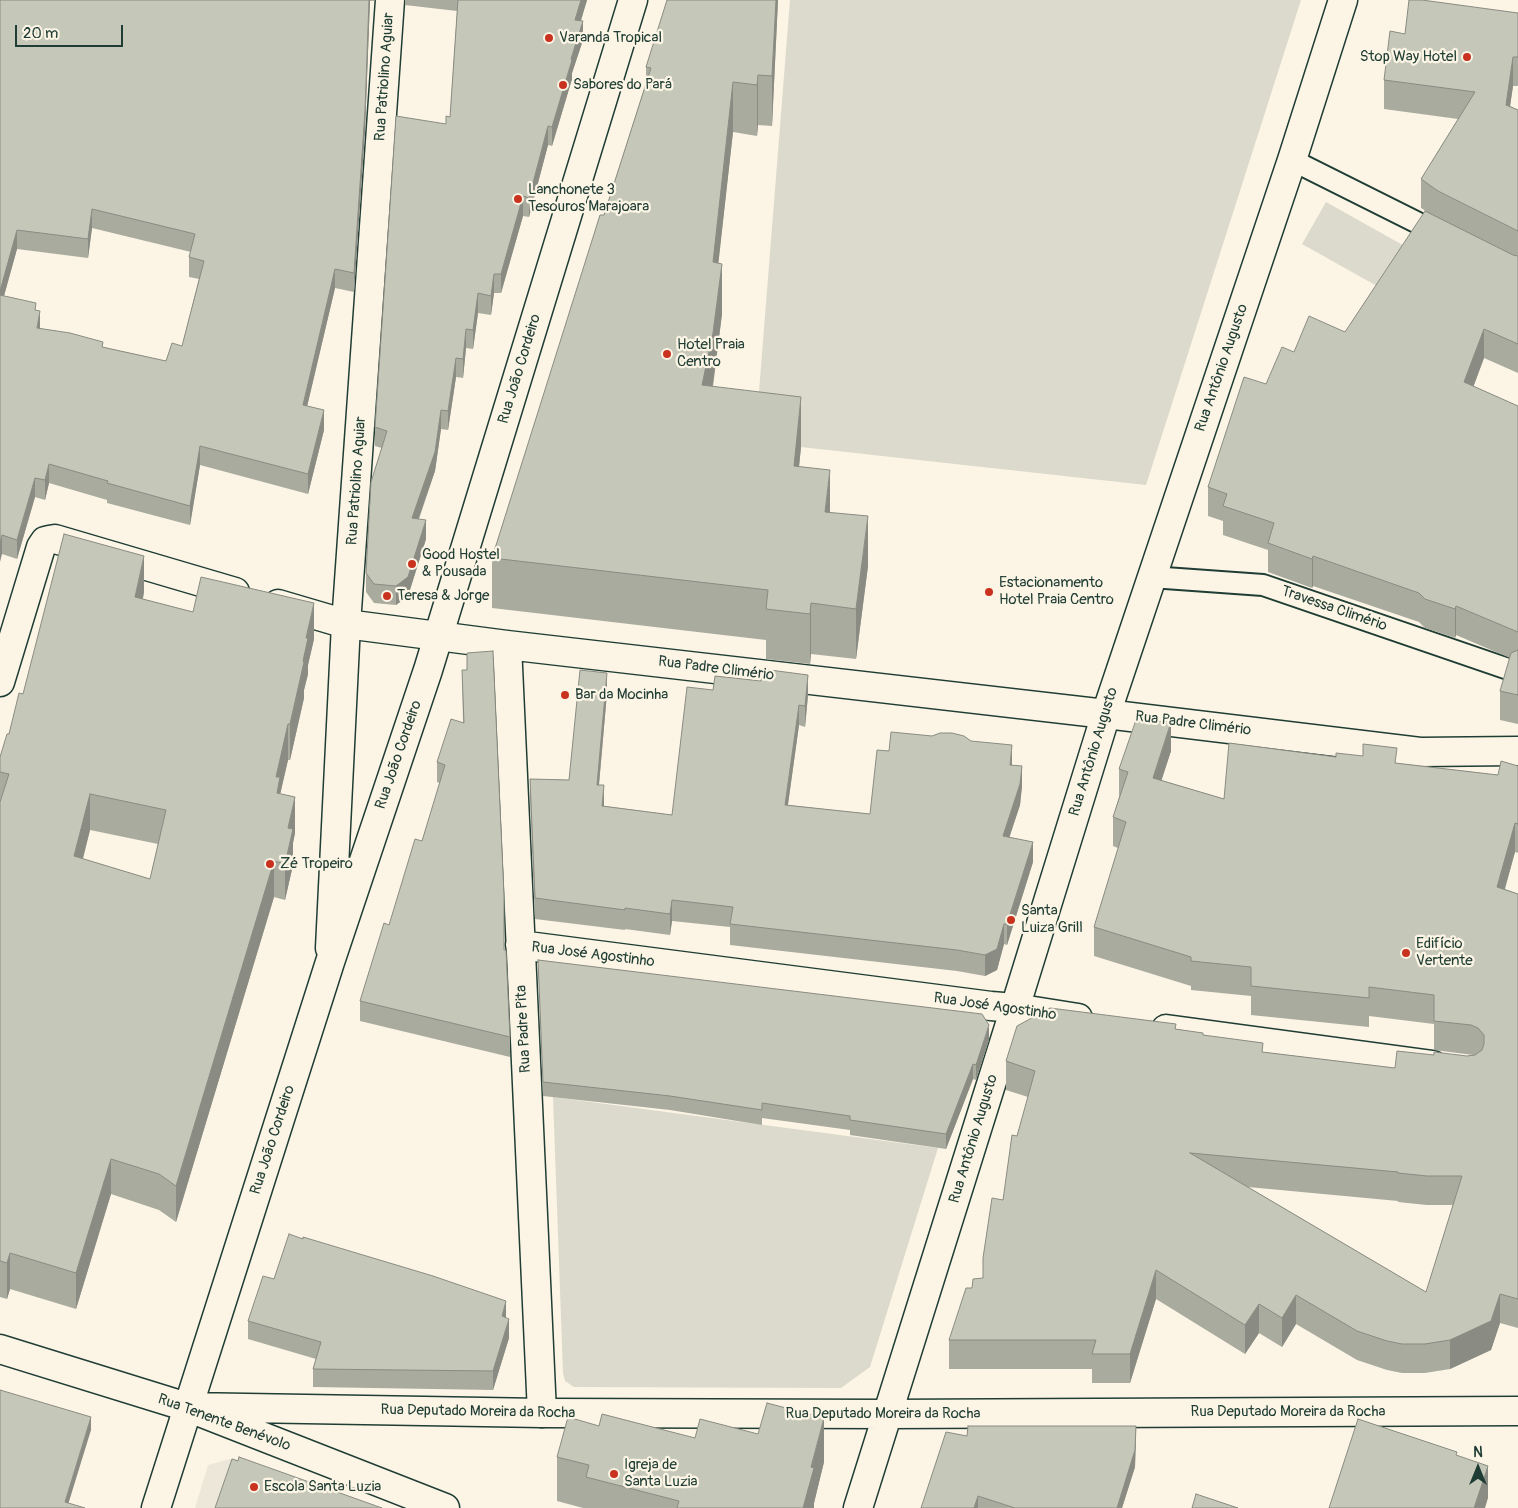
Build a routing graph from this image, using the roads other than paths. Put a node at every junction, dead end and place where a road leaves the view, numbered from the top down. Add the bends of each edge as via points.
1 (390, 0) edge
2 (633, 0) edge
3 (1343, 0) edge
4 (1292, 160) junction
5 (1457, 243) edge
6 (1151, 577) junction
7 (346, 624) junction
8 (438, 636) junction
9 (507, 645) junction
10 (1512, 670) edge
11 (0, 682) edge
12 (1106, 714) junction
13 (1518, 751) edge
14 (520, 945) junction
15 (330, 962) junction
16 (1016, 1008) junction
17 (1100, 1020) edge
18 (1139, 1026) edge
19 (1459, 1069) edge
20 (0, 1349) edge
21 (188, 1408) junction
22 (1518, 1411) edge
23 (542, 1413) junction
24 (888, 1414) junction
25 (156, 1508) edge
26 (445, 1508) edge
27 (858, 1508) edge

1 - 7 street, Rua Patriolino Aguiar
2 - 8 street, Rua João Cordeiro
3 - 4 street, Rua Antônio Augusto
4 - 5 lane
4 - 6 street, Rua Antônio Augusto
6 - 10 lane, Travessa Climério via 1264,585
6 - 12 street, Rua Antônio Augusto
7 - 8 street, Rua Padre Climério
7 - 11 street, Rua Padre Climério via 55,539 45,541 41,547
7 - 15 street, Rua Patriolino Aguiar
8 - 9 street, Rua Padre Climério
8 - 15 street, Rua João Cordeiro
9 - 12 street, Rua Padre Climério
9 - 14 street, Rua Padre Pita
12 - 13 street, Rua Padre Climério via 1420,752
12 - 16 street, Rua Antônio Augusto
14 - 16 street, Rua José Agostinho
14 - 23 street, Rua Padre Pita
15 - 21 street, Rua João Cordeiro
16 - 17 street, Rua José Agostinho
16 - 24 street, Rua Antônio Augusto
18 - 19 street
20 - 21 street, Rua Tenente Benévolo
21 - 23 street, Rua Deputado Moreira da Rocha
21 - 25 street, Rua João Cordeiro
21 - 26 street, Rua Tenente Benévolo
22 - 24 street, Rua Deputado Moreira da Rocha
23 - 24 street, Rua Deputado Moreira da Rocha
24 - 27 street, Rua Antônio Augusto

